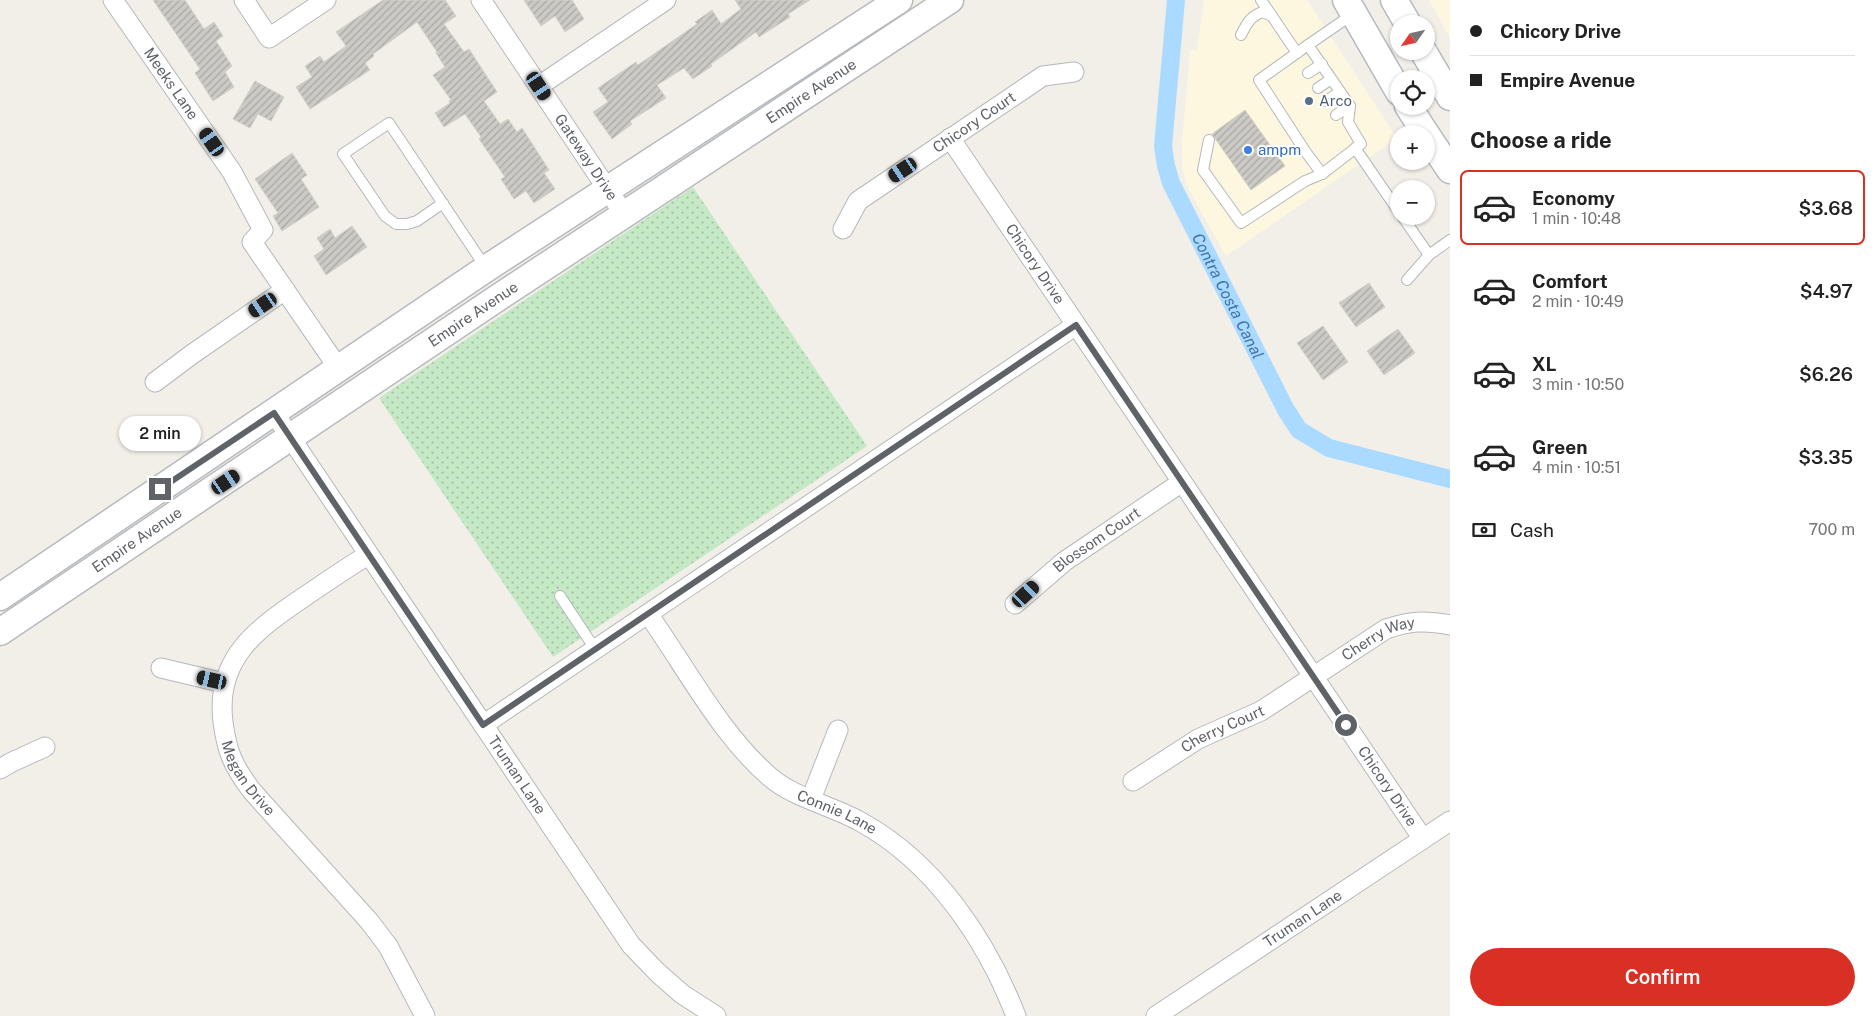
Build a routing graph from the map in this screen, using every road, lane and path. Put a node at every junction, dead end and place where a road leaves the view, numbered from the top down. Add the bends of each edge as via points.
1 (113, 0) edge
2 (244, 0) edge
3 (326, 0) edge
4 (481, 0) edge
5 (666, 0) edge
6 (899, 0) edge
7 (950, 0) edge
8 (1261, 0) edge
9 (1394, 0) edge
10 (1350, 7) edge
11 (1403, 15) edge
12 (1272, 16) junction
13 (1241, 35) dead end
14 (1308, 45) junction
15 (1297, 53) junction
16 (1429, 60) edge
17 (1322, 64) junction
18 (1074, 72) dead end
19 (1308, 73) dead end
20 (1390, 76) edge
21 (1331, 79) junction
22 (539, 86) junction
23 (1318, 88) dead end
24 (1340, 92) junction
25 (1450, 97) edge
26 (1326, 101) dead end
27 (1350, 106) junction
28 (1336, 115) dead end
29 (950, 138) junction
30 (1209, 140) dead end
31 (1355, 148) junction
32 (1435, 148) edge
33 (1450, 170) edge
34 (1322, 174) junction
35 (608, 189) junction
36 (1390, 199) edge
37 (443, 203) junction
38 (624, 214) junction
39 (1408, 225) edge
40 (843, 229) dead end
41 (1450, 240) edge
42 (1428, 255) junction
43 (487, 268) junction
44 (1407, 280) dead end
45 (285, 290) junction
46 (1076, 325) junction
47 (338, 369) junction
48 (155, 382) dead end
49 (274, 413) junction
50 (290, 439) junction
51 (1182, 482) junction
52 (368, 555) junction
53 (0, 596) edge
54 (560, 596) dead end
55 (1015, 604) dead end
56 (648, 614) junction
57 (1450, 625) edge
58 (9, 627) edge
59 (595, 649) junction
60 (161, 668) dead end
61 (1314, 677) junction
62 (224, 683) junction
63 (483, 725) junction
64 (838, 730) dead end
65 (45, 747) dead end
66 (0, 769) edge
67 (1133, 781) dead end
68 (811, 799) junction
69 (1450, 821) edge
70 (1423, 839) junction
71 (425, 1016) edge
72 (716, 1016) edge
73 (1016, 1016) edge
74 (1156, 1016) edge

1 - 45 street, Meeks Lane via 232,172 263,230 252,242
2 - 3 street via 269,38
4 - 22 street, Gateway Drive
5 - 22 street
6 - 35 main road, Empire Avenue
7 - 38 main road, Empire Avenue
8 - 12 lane
9 - 11 main road
10 - 14 lane
10 - 20 main road
12 - 13 lane via 1262,12 1253,16
12 - 15 lane
14 - 15 lane
14 - 17 lane
15 - 34 lane via 1259,80 1274,97
16 - 25 main road
17 - 19 lane
17 - 21 lane
18 - 29 street, Chicory Court via 1043,76
21 - 23 lane
21 - 24 lane
22 - 35 street, Gateway Drive
24 - 26 lane
24 - 27 lane
27 - 28 lane
27 - 31 lane via 1345,124 1361,144
29 - 40 street, Chicory Court via 858,200
29 - 46 street, Chicory Drive
30 - 34 lane via 1202,170 1240,222 1305,181
31 - 34 lane
31 - 36 lane
32 - 33 main road
35 - 38 street, Gateway Drive
35 - 43 main road, Empire Avenue
37 - 37 lane via 389,123 343,154 385,216 396,224 417,221
37 - 43 lane
38 - 50 main road, Empire Avenue
39 - 42 lane
41 - 42 lane
42 - 44 lane
43 - 47 main road, Empire Avenue
45 - 47 street, Meeks Lane
45 - 48 street
46 - 51 street, Chicory Drive
46 - 56 street
47 - 49 main road, Empire Avenue
49 - 50 street, Truman Lane
49 - 53 main road, Empire Avenue
50 - 52 street, Truman Lane
50 - 58 main road, Empire Avenue
51 - 55 street, Blossom Court via 1065,561
51 - 61 street, Chicory Drive
52 - 62 street, Megan Drive via 266,623 245,643 232,662
52 - 63 street, Truman Lane
53 - 58 street
54 - 59 lane
56 - 59 street
56 - 68 street, Connie Lane via 746,756 772,779
57 - 61 street, Cherry Way via 1408,622 1386,629
59 - 63 street
60 - 62 street
61 - 67 street, Cherry Court via 1261,711 1198,739
61 - 70 street, Chicory Drive
62 - 71 street, Megan Drive via 221,709 226,745 236,770 378,934 404,974
63 - 72 street, Truman Lane via 631,945 682,994
64 - 68 street
65 - 66 street
68 - 73 street, Connie Lane via 863,823 892,842 942,889 987,955
69 - 70 street, Truman Lane
70 - 74 street, Truman Lane

